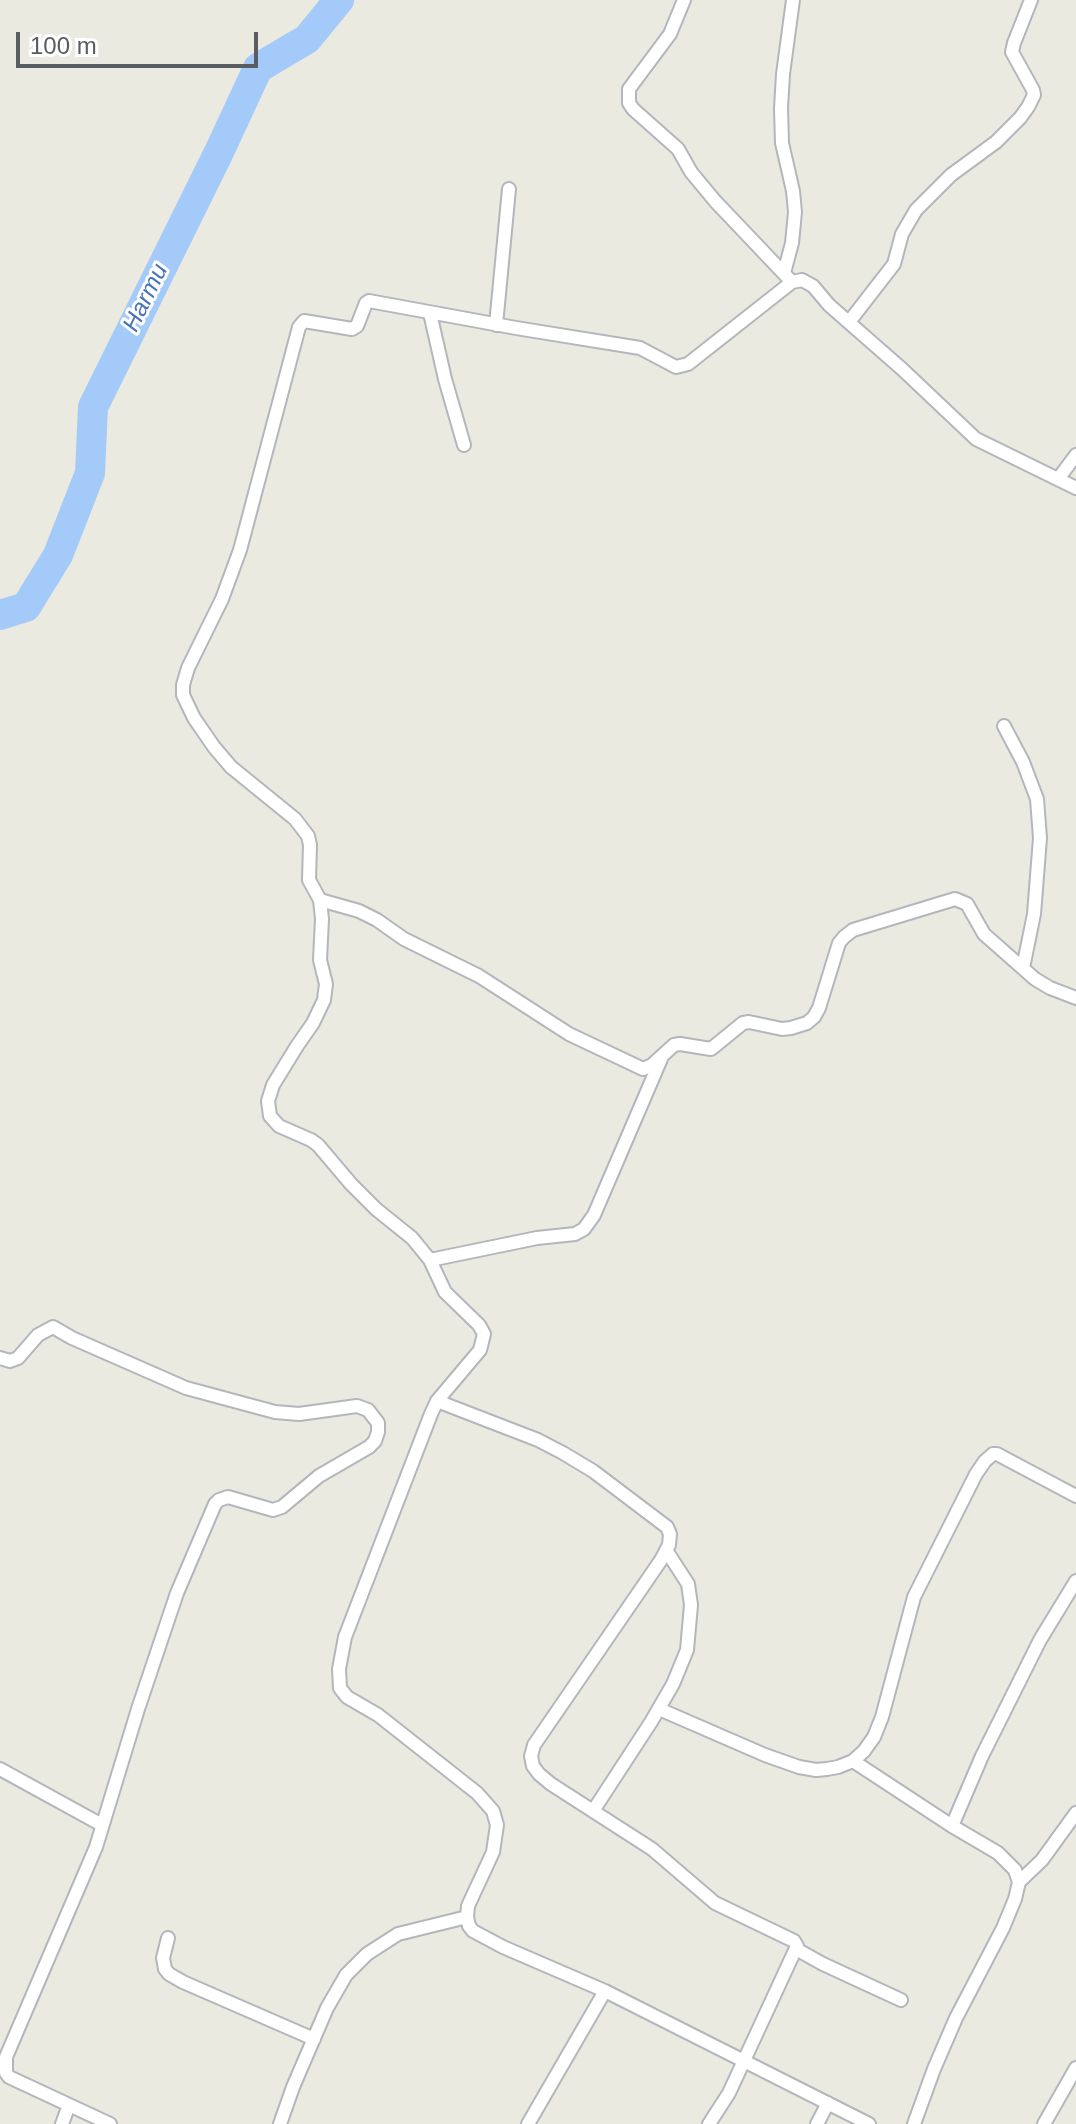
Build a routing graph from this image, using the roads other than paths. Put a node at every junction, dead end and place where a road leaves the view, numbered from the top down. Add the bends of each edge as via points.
1 (684, 0) edge
2 (793, 0) edge
3 (1031, 0) edge
4 (509, 189) dead end
5 (788, 277) junction
6 (430, 313) junction
7 (849, 322) junction
8 (496, 325) junction
9 (464, 445) dead end
10 (1076, 455) edge
11 (1058, 479) junction
12 (1076, 488) edge
13 (1004, 726) dead end
14 (320, 900) junction
15 (1023, 968) junction
16 (1076, 998) edge
17 (664, 1052) junction
18 (430, 1260) junction
19 (0, 1358) edge
20 (437, 1401) junction
21 (1076, 1496) edge
22 (666, 1550) junction
23 (1076, 1581) edge
24 (659, 1709) junction
25 (853, 1761) junction
26 (0, 1769) edge
27 (593, 1811) junction
28 (1076, 1813) edge
29 (102, 1825) junction
30 (952, 1826) junction
31 (1019, 1882) junction
32 (467, 1917) junction
33 (168, 1938) dead end
34 (796, 1949) junction
35 (605, 1991) junction
36 (901, 2000) dead end
37 (314, 2039) junction
38 (3, 2056) edge
39 (744, 2061) junction
40 (1076, 2068) edge
41 (828, 2103) junction
42 (69, 2105) junction
43 (62, 2124) edge
44 (110, 2124) edge
45 (280, 2124) edge
46 (528, 2124) edge
47 (709, 2124) edge
48 (817, 2124) edge
49 (869, 2124) edge
50 (914, 2124) edge
51 (1044, 2124) edge

1 - 5 street via 670,34 629,89 629,103 678,149 715,201
2 - 5 street via 781,108 782,143 793,191
3 - 7 street via 1012,52 1033,90 1028,107 916,210 894,264
4 - 8 street
5 - 7 street via 813,286
5 - 8 street via 688,364 676,367 640,348
6 - 8 street
6 - 9 street
6 - 14 street via 369,301 352,329 302,323 240,550 183,685 194,718 231,767 303,828 310,845 309,880
7 - 11 street via 982,444
10 - 11 street
11 - 12 street
13 - 15 street via 1037,799 1040,838 1034,914
14 - 17 street via 377,920 569,1034 631,1064 647,1068
14 - 18 street via 324,1000 273,1085 267,1108 279,1126 318,1145
15 - 16 street via 1050,988
15 - 17 street via 984,934 967,904 955,899 844,937 819,1008 807,1023 782,1029 743,1023 711,1049 680,1044
17 - 18 street via 584,1229
18 - 20 street via 445,1292 484,1334 474,1359
19 - 29 street via 18,1358 53,1327 186,1388 275,1412 357,1406 378,1423 369,1447 319,1476 282,1507 273,1510 228,1497 215,1504 177,1593
20 - 22 street via 538,1440 593,1471 667,1527
20 - 32 street via 345,1637 339,1684 347,1697 378,1715 493,1811 493,1852
21 - 25 street via 997,1454 985,1461 914,1597 882,1717 874,1737
22 - 24 street via 688,1584 691,1616 687,1650
22 - 27 street via 534,1745 531,1756 539,1774
23 - 30 street via 1040,1640
24 - 25 street via 799,1767 827,1769
24 - 27 street
25 - 30 street
26 - 29 street
27 - 34 street via 652,1849 715,1903 794,1941
28 - 31 street
29 - 38 street
30 - 31 street via 998,1853
31 - 50 street
32 - 35 street via 480,1936
32 - 37 street via 398,1934 367,1954 346,1975
33 - 37 street via 163,1958 169,1974
34 - 36 street
34 - 39 street
35 - 39 street
35 - 46 street
37 - 45 street
38 - 42 street via 9,2077
39 - 41 street
39 - 47 street
40 - 51 street
41 - 48 street
41 - 49 street
42 - 43 street
42 - 44 street

